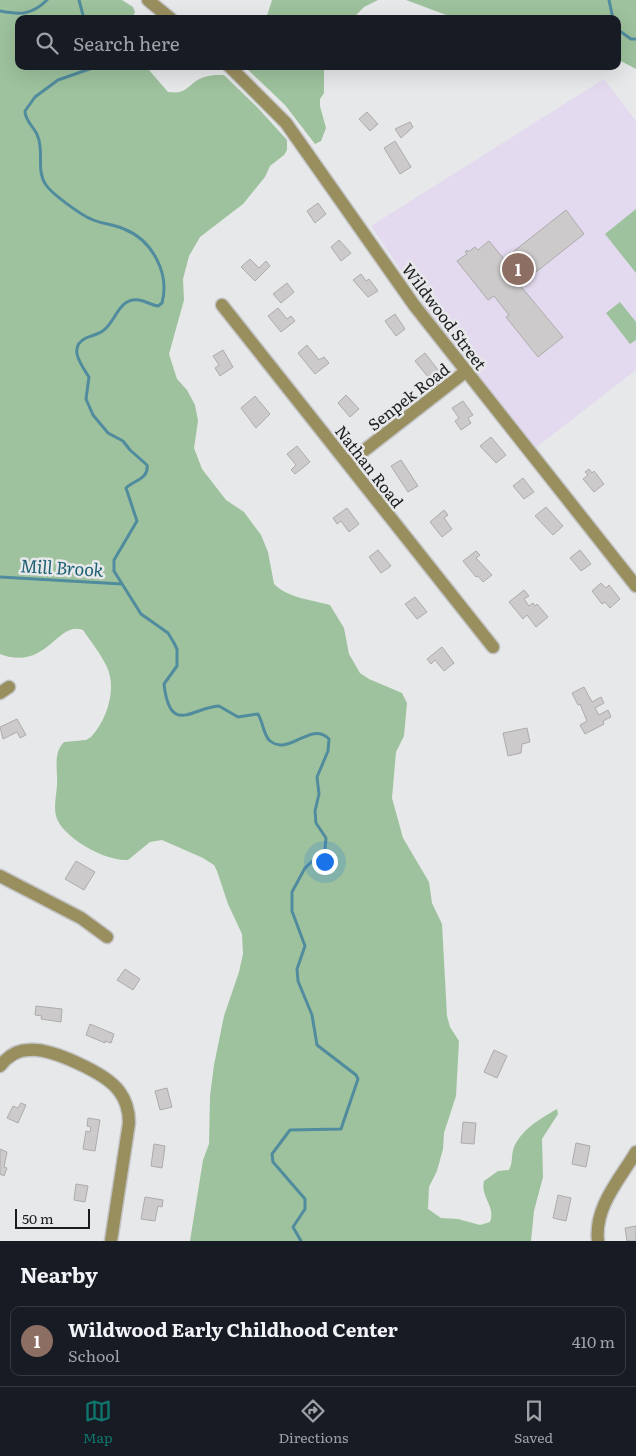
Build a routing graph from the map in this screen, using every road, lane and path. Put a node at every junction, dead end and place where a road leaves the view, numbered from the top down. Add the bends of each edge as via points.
1 (148, 0) edge
2 (166, 15) edge
3 (233, 70) edge
4 (222, 305) dead end
5 (465, 372) junction
6 (348, 463) junction
7 (636, 586) edge
8 (493, 647) dead end
9 (0, 876) edge
10 (107, 937) dead end
11 (0, 1066) edge
12 (636, 1152) edge
13 (111, 1241) edge
14 (598, 1241) edge

1 - 2 street
3 - 5 street, Wildwood Street via 286,123
4 - 6 street, Nathan Road
5 - 6 street, Senpek Road
5 - 7 street, Wildwood Street
6 - 8 street, Nathan Road
9 - 10 street via 80,918
11 - 13 street via 19,1052 40,1050 100,1075 116,1086 122,1095 129,1123
12 - 14 street via 603,1207

